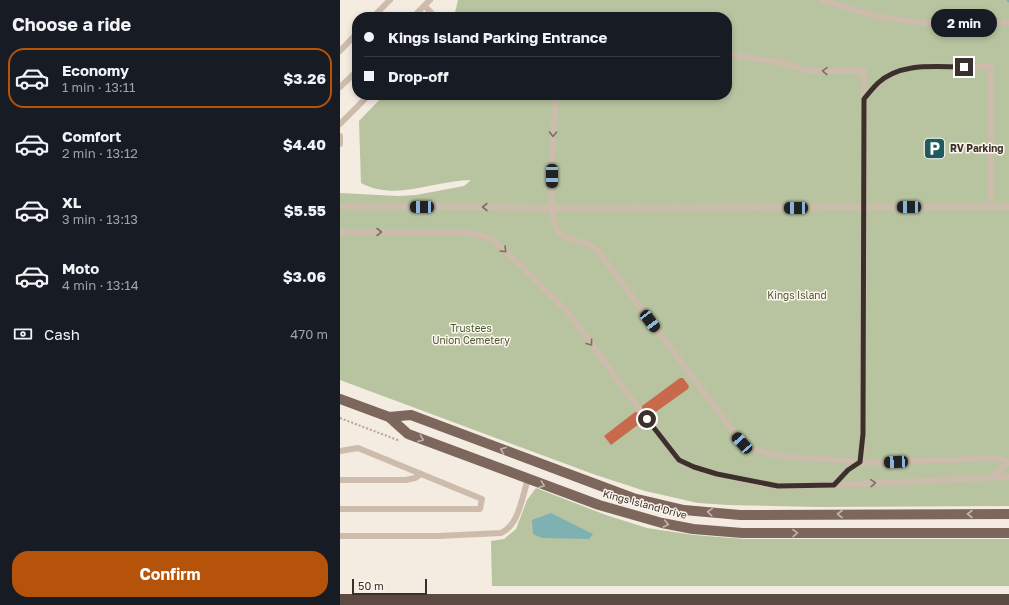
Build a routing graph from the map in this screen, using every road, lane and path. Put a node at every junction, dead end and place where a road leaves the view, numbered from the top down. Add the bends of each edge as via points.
1 (390, 0) edge
2 (430, 0) edge
3 (821, 0) edge
4 (425, 6) junction
5 (378, 12) edge
6 (418, 12) edge
7 (430, 12) edge
8 (1009, 22) edge
9 (352, 38) edge
10 (340, 51) edge
11 (732, 55) edge
12 (352, 76) edge
13 (340, 87) edge
14 (864, 99) junction
15 (364, 100) edge
16 (556, 100) edge
17 (340, 124) edge
18 (340, 136) edge
19 (340, 144) edge
20 (991, 199) dead end
21 (340, 206) edge
22 (864, 207) junction
23 (1009, 207) edge
24 (552, 208) junction
25 (340, 232) edge
26 (340, 399) edge
27 (639, 409) dead end
28 (389, 417) junction
29 (647, 419) dead end
30 (340, 451) edge
31 (860, 462) junction
32 (1009, 462) edge
33 (420, 474) junction
34 (992, 477) junction
35 (1009, 477) edge
36 (528, 479) junction
37 (340, 480) edge
38 (834, 485) junction
39 (340, 509) edge
40 (1009, 514) edge
41 (1009, 533) edge
42 (340, 536) edge
43 (340, 600) edge
44 (1009, 600) edge

1 - 5 lane
2 - 4 lane
3 - 8 lane via 876,16 923,23
4 - 6 lane
4 - 7 lane
9 - 10 lane
14 -> 11 lane via 864,71 809,71 780,62
12 - 13 lane
14 - 20 lane via 879,82 902,70 924,67 991,67
14 - 22 lane
15 - 17 lane
16 -> 24 lane
18 - 19 lane
24 -> 21 lane
22 - 23 lane
22 - 24 lane
22 - 31 lane via 863,447
24 - 31 lane via 558,232 568,239 588,243 598,251 742,443 756,450 779,455
25 -> 27 lane via 465,232 495,241 567,311
26 - 28 main road, Kings Island Drive
28 -> 36 main road, Kings Island Drive via 408,434
40 -> 28 main road, Kings Island Drive via 740,515 684,510 626,496 411,415
29 - 38 lane via 679,460 694,467 778,486
30 - 33 lane via 358,448
31 - 32 lane via 997,458
31 - 38 lane
32 - 34 lane
33 - 37 lane via 406,480
33 - 39 lane via 482,499 480,509
34 - 35 lane
38 -> 34 lane
36 -> 41 main road, Kings Island Drive via 632,515 720,533
36 - 42 lane via 514,520 508,530 501,533
43 - 44 highway

